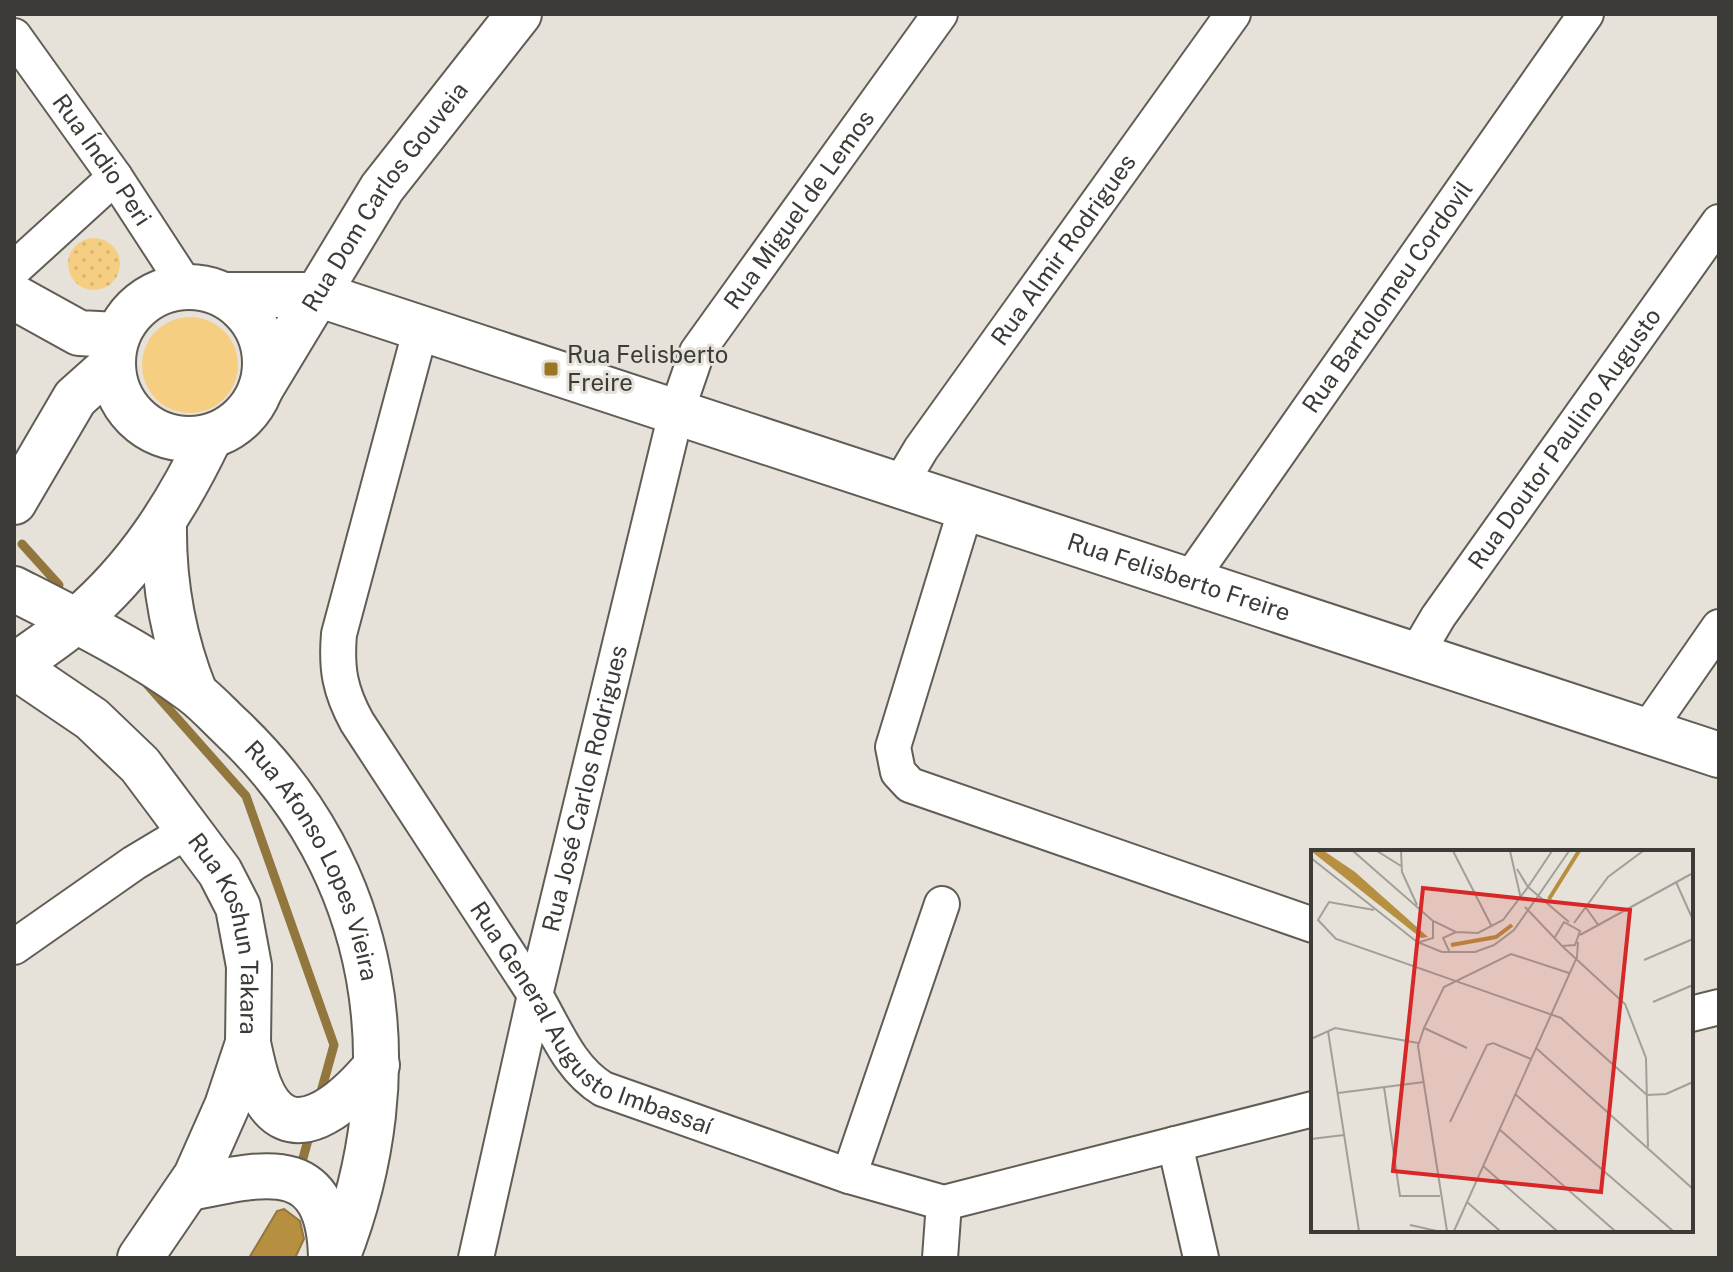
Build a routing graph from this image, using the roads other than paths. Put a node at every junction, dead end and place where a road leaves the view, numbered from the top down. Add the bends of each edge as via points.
1 (519, 14) edge
2 (940, 14) edge
3 (1233, 14) edge
4 (1586, 14) edge
5 (14, 36) edge
6 (115, 177) junction
7 (1719, 222) edge
8 (14, 269) edge
9 (205, 290) junction
10 (320, 295) junction
11 (14, 297) edge
12 (421, 328) junction
13 (114, 350) junction
14 (261, 388) junction
15 (676, 413) junction
16 (210, 437) junction
17 (899, 486) junction
18 (14, 502) edge
19 (966, 508) junction
20 (164, 524) junction
21 (1188, 582) junction
22 (14, 589) edge
23 (78, 619) junction
24 (1719, 627) edge
25 (1415, 656) junction
26 (14, 666) edge
27 (195, 693) junction
28 (1646, 732) junction
29 (1719, 755) edge
30 (189, 830) junction
31 (942, 904) dead end
32 (1311, 924) edge
33 (14, 947) edge
34 (535, 995) junction
35 (1719, 1007) edge
36 (1693, 1014) edge
37 (248, 1043) junction
38 (377, 1065) junction
39 (1311, 1110) edge
40 (1175, 1144) junction
41 (849, 1176) junction
42 (190, 1188) junction
43 (944, 1203) junction
44 (140, 1258) edge
45 (331, 1258) edge
46 (337, 1258) edge
47 (476, 1258) edge
48 (940, 1258) edge
49 (1201, 1258) edge

1 - 10 main road, Rua Dom Carlos Gouveia via 382,188
2 - 15 street, Rua Miguel de Lemos via 703,340
3 - 17 street, Rua Almir Rodrigues
4 - 21 street, Rua Bartolomeu Cordovil
5 - 6 street, Rua Índio Peri
6 - 8 street
6 - 9 street, Rua Índio Peri
7 - 25 street, Rua Doutor Paulino Augusto
9 - 10 main road, Rua Felisberto Freire
9 - 13 main road via 157,293 133,310
9 - 14 main road via 245,312 260,335 265,362
10 - 12 main road, Rua Felisberto Freire
10 - 14 main road, Rua Dom Carlos Gouveia
11 - 13 main road
12 - 15 main road, Rua Felisberto Freire
12 - 34 street, Rua General Augusto Imbassaí via 350,583 336,669 357,722
13 - 16 main road via 117,393 133,416 155,433 183,440
13 - 18 main road via 75,398
14 - 16 main road via 241,418
15 - 17 main road, Rua Felisberto Freire
15 - 34 street, Rua José Carlos Rodrigues
16 - 20 main road
17 - 19 main road, Rua Felisberto Freire
19 - 21 main road, Rua Felisberto Freire
19 - 32 street via 893,747 898,772 910,785
20 - 23 main road
20 - 27 main road via 171,620
21 - 25 main road, Rua Felisberto Freire
22 - 23 main road, Rua Afonso Lopes Vieira
23 - 26 main road
23 - 27 main road, Rua Afonso Lopes Vieira
24 - 28 street
25 - 28 main road, Rua Felisberto Freire
26 - 30 main road, Rua Koshun Takara via 92,719 140,765
27 - 38 main road, Rua Afonso Lopes Vieira via 301,805 329,854 355,917 373,1005
28 - 29 main road, Rua Felisberto Freire
30 - 33 street
30 - 37 main road, Rua Koshun Takara via 238,907 249,966
31 - 41 street
34 - 41 street, Rua General Augusto Imbassaí via 577,1067 603,1089
34 - 47 street, Rua José Carlos Rodrigues
35 - 36 street
37 - 38 main road via 260,1086 270,1103 291,1118 328,1113
37 - 42 main road, Rua Koshun Takara
38 - 46 main road, Rua Afonso Lopes Vieira via 366,1174
39 - 40 street
40 - 43 street
40 - 49 street
41 - 43 street, Rua General Augusto Imbassaí
42 - 44 main road, Rua Koshun Takara
42 - 45 main road via 259,1174 293,1180 313,1192 325,1212
43 - 48 street

